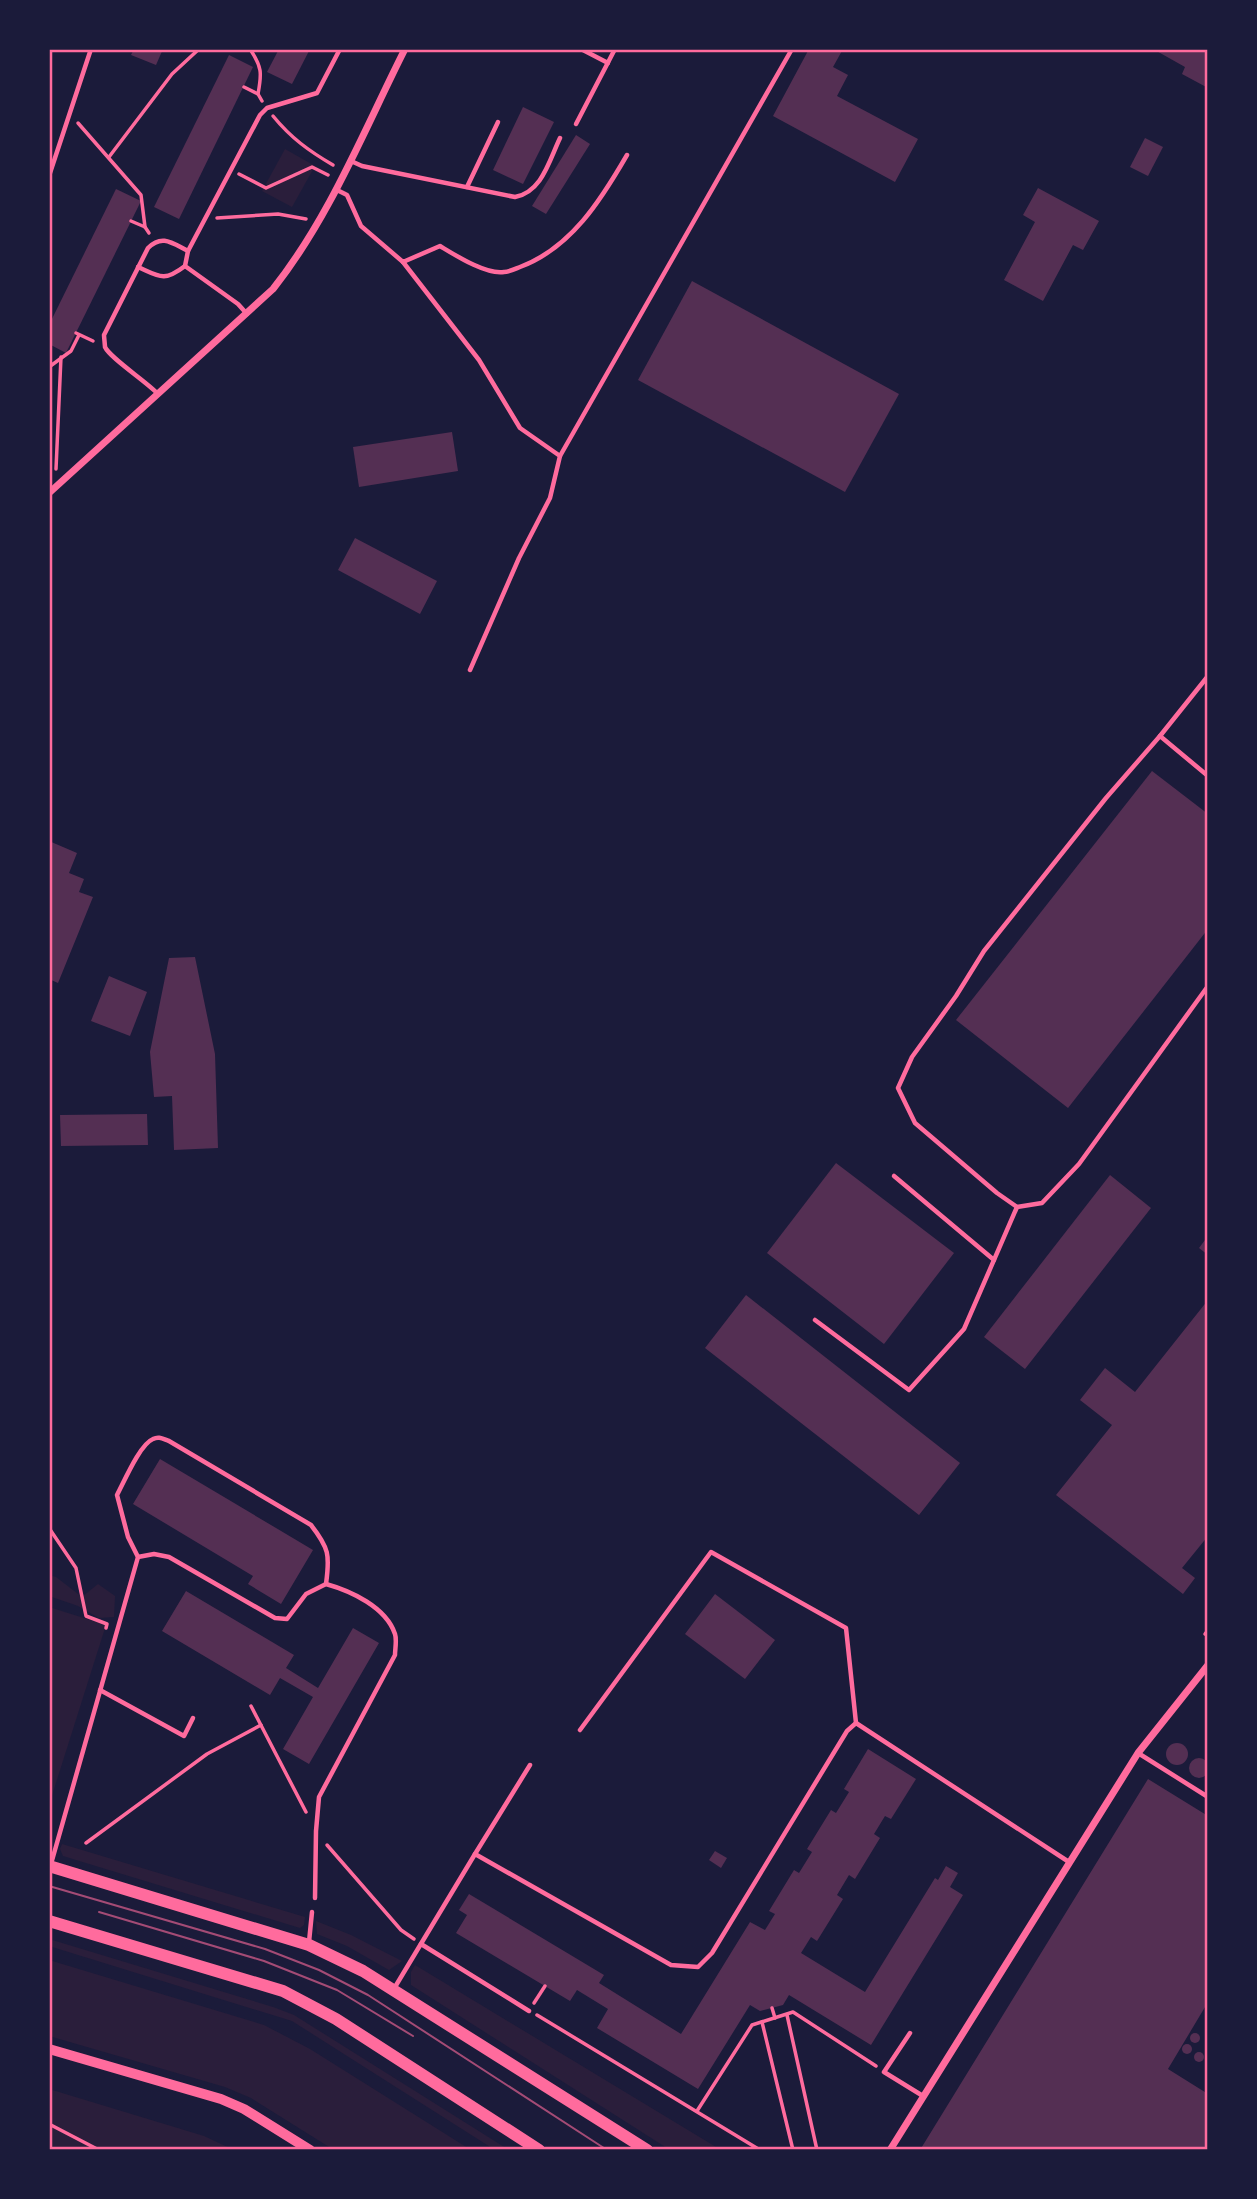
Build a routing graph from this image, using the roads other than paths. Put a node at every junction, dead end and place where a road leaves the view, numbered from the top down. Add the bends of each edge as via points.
1 (91, 49) edge
2 (340, 49) edge
3 (581, 49) edge
4 (615, 49) edge
5 (792, 49) edge
6 (403, 50) edge
7 (608, 63) junction
8 (498, 122) dead end
9 (576, 124) dead end
10 (560, 138) dead end
11 (627, 155) dead end
12 (350, 161) junction
13 (49, 176) edge
14 (467, 187) junction
15 (336, 189) junction
16 (188, 251) junction
17 (403, 262) junction
18 (185, 266) junction
19 (138, 267) junction
20 (247, 315) junction
21 (158, 394) junction
22 (560, 456) junction
23 (49, 493) edge
24 (470, 670) dead end
25 (1208, 676) edge
26 (1160, 736) junction
27 (1208, 776) edge
28 (1208, 986) edge
29 (894, 1176) dead end
30 (1017, 1206) junction
31 (994, 1260) junction
32 (815, 1321) dead end
33 (138, 1557) junction
34 (326, 1584) junction
35 (1208, 1665) edge
36 (100, 1690) junction
37 (193, 1718) dead end
38 (856, 1723) junction
39 (580, 1730) dead end
40 (1138, 1753) junction
41 (530, 1765) dead end
42 (1208, 1797) edge
43 (475, 1854) junction
44 (1070, 1863) junction
45 (50, 1866) edge
46 (315, 1898) dead end
47 (312, 1912) dead end
48 (49, 1921) edge
49 (421, 1944) junction
50 (309, 1945) junction
51 (393, 1989) junction
52 (529, 2011) road end
53 (909, 2033) dead end
54 (49, 2049) edge
55 (923, 2097) junction
56 (310, 2150) edge
57 (540, 2150) edge
58 (647, 2150) edge
59 (890, 2150) edge

1 - 13 lane
2 - 16 lane via 317,93 267,108 260,115
3 - 7 lane
4 - 7 lane
5 - 22 lane
6 - 12 street
7 - 9 lane
8 - 14 lane
10 - 14 lane via 528,194 515,197
11 - 17 lane via 576,230 534,262 503,273 471,264 440,246
12 - 14 lane
12 - 15 street
15 - 17 lane via 347,195 361,226
15 - 20 street via 294,262
16 - 18 lane
16 - 19 lane via 165,239 155,241
17 - 22 lane via 479,360 520,428
18 - 19 lane via 168,277
18 - 20 lane
19 - 21 lane via 104,335 105,347
20 - 21 street
21 - 23 street
22 - 24 lane via 550,498
25 - 26 lane
26 - 27 lane
26 - 30 lane via 984,951 912,1056 898,1088 915,1124
28 - 30 lane via 1079,1164 1042,1203
29 - 31 lane
30 - 31 lane
31 - 32 lane via 964,1329 909,1390
33 - 34 lane via 169,1557 275,1618 287,1619 306,1594
33 - 34 lane via 117,1495 144,1446 160,1437 311,1525 330,1559
33 - 36 lane
34 - 46 lane via 347,1590 383,1614 396,1635 395,1655 319,1797
35 - 40 street
36 - 37 lane via 184,1736
36 - 45 lane
38 - 39 lane via 846,1628 711,1552
38 - 43 lane via 712,1953 698,1967 671,1965
38 - 44 lane
40 - 42 lane
40 - 44 street
41 - 43 lane
43 - 49 lane
44 - 55 street
45 - 50 main road
47 - 50 lane
48 - 57 main road via 301,2000
49 - 51 lane
49 - 52 lane
50 - 51 main road
51 - 58 main road
53 - 55 lane via 884,2072
54 - 56 street via 221,2099
55 - 59 street

